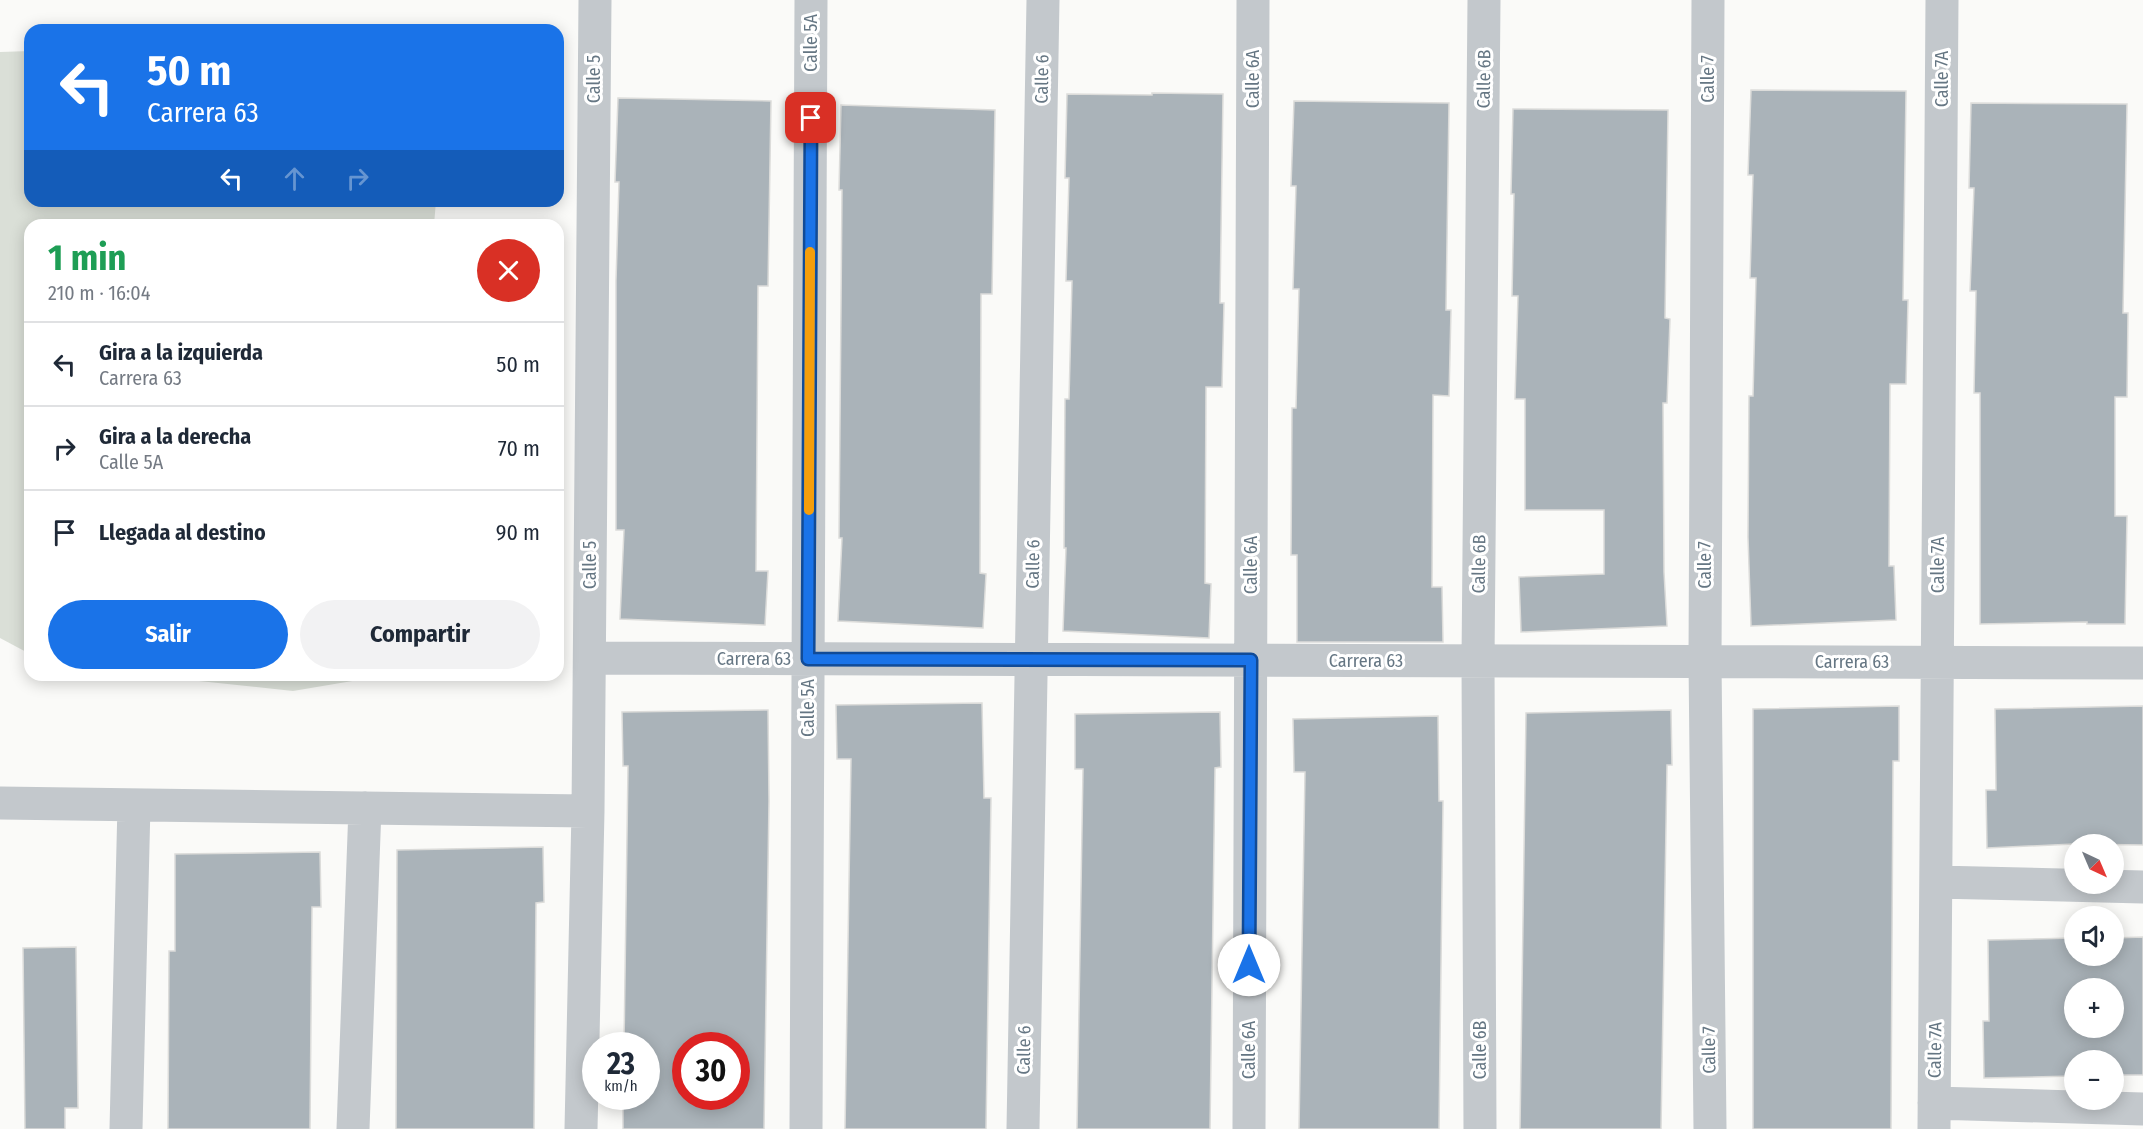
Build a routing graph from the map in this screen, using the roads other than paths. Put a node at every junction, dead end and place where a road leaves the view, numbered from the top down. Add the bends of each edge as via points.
1 (595, 0) edge
2 (811, 0) edge
3 (1043, 0) edge
4 (1253, 0) edge
5 (1484, 0) edge
6 (1708, 0) edge
7 (1942, 0) edge
8 (590, 658) junction
9 (808, 659) junction
10 (1031, 659) junction
11 (1251, 660) junction
12 (1478, 661) junction
13 (1705, 661) junction
14 (1938, 662) junction
15 (2143, 663) edge
16 (0, 803) edge
17 (134, 805) junction
18 (365, 808) junction
19 (588, 811) junction
20 (1936, 882) junction
21 (2143, 887) edge
22 (2143, 1109) edge
23 (1934, 1116) edge
24 (126, 1129) edge
25 (353, 1129) edge
26 (581, 1129) edge
27 (806, 1129) edge
28 (1023, 1129) edge
29 (1249, 1129) edge
30 (1480, 1129) edge
31 (1710, 1129) edge

1 - 8 street, Calle 5
2 - 9 street, Calle 5A
3 - 10 street, Calle 6
4 - 11 street, Calle 6A
5 - 12 street, Calle 6B
6 - 13 street, Calle 7
7 - 14 street, Calle 7A
8 - 9 street, Carrera 63
8 - 19 street, Calle 5
9 - 10 street, Carrera 63
9 - 27 street, Calle 5A
10 - 11 street, Carrera 63
10 - 28 street, Calle 6
11 - 12 street, Carrera 63
11 - 29 street, Calle 6A
12 - 13 street, Carrera 63
12 - 30 street, Calle 6B
13 - 14 street, Carrera 63
13 - 31 street, Calle 7
14 - 15 street, Carrera 63
14 - 20 street, Calle 7A
16 - 17 street
17 - 18 street
17 - 24 street
18 - 19 street
18 - 25 street
19 - 26 street, Calle 5
20 - 21 street
20 - 23 street, Calle 7A
22 - 23 street

